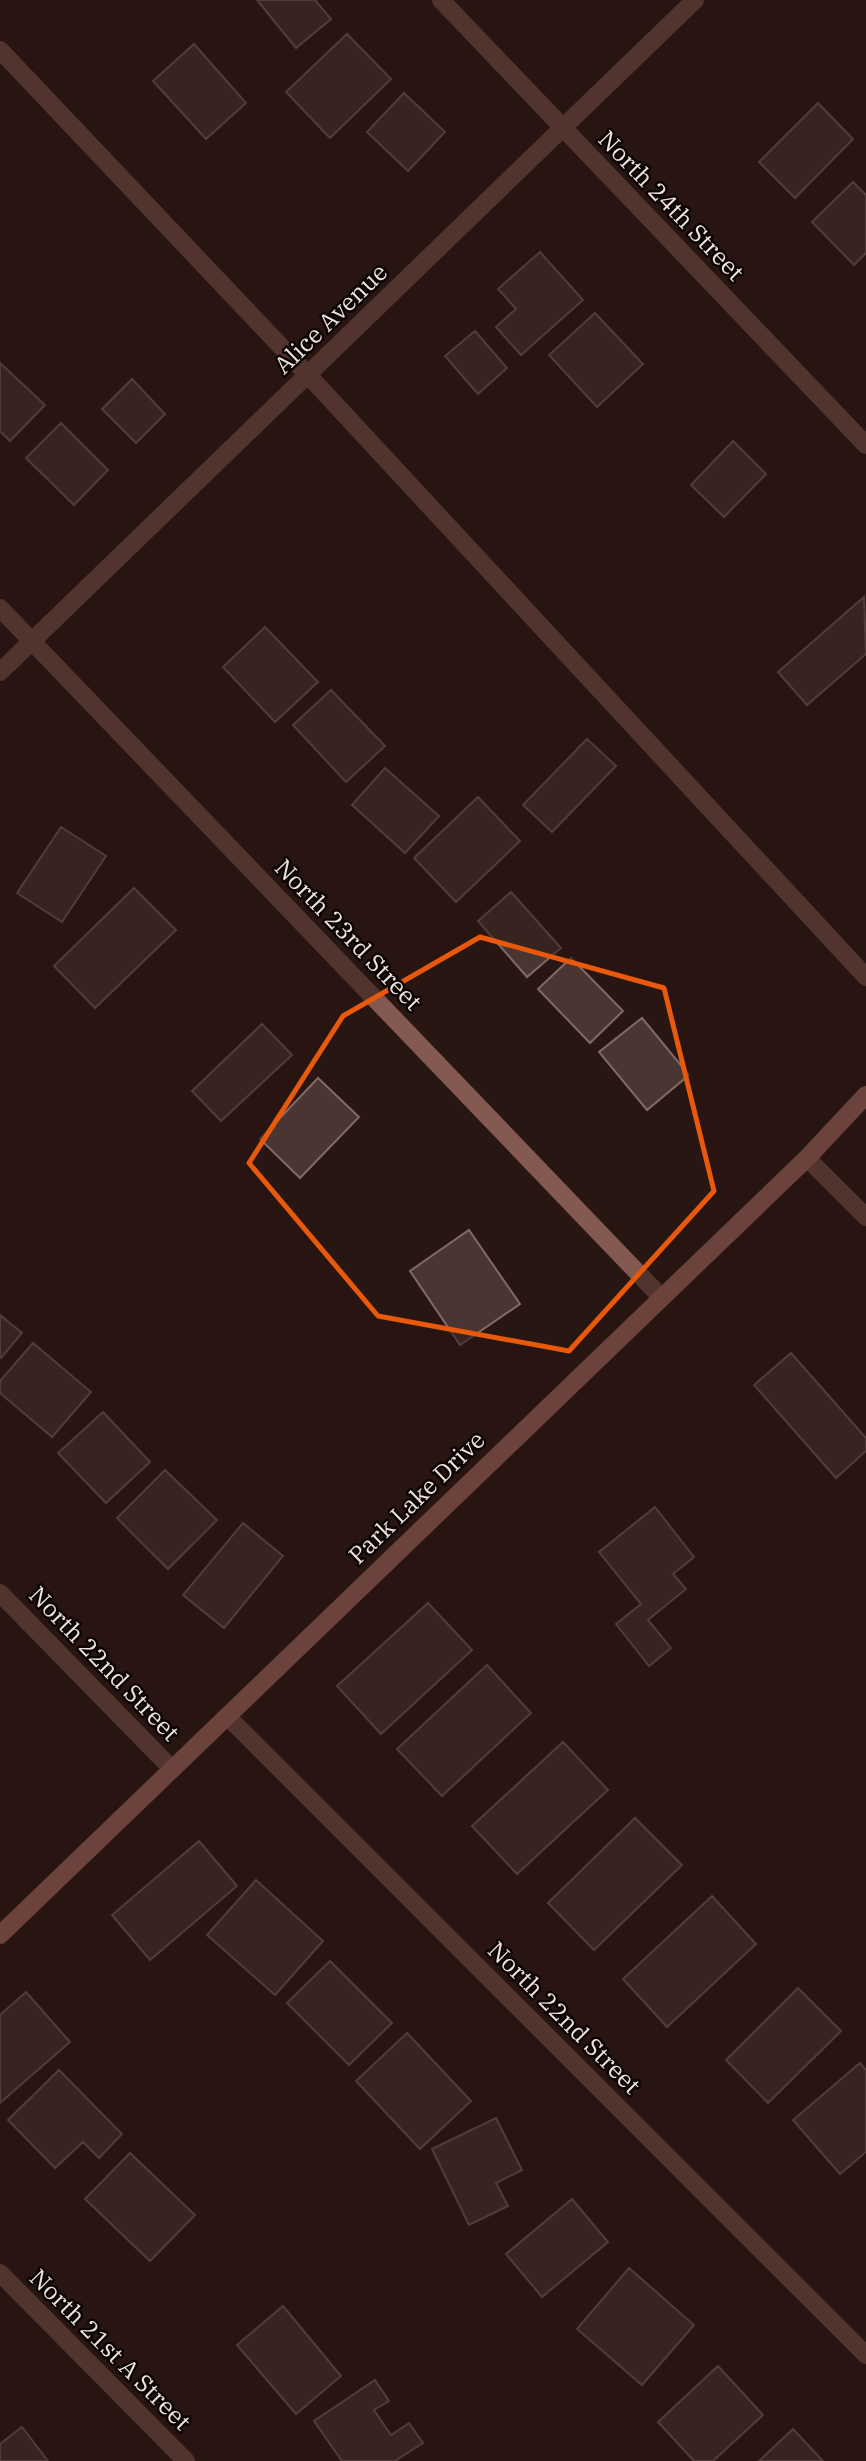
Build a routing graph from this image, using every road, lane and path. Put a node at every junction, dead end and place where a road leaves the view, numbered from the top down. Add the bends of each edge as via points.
1 (442, 0) edge
2 (695, 0) edge
3 (0, 50) edge
4 (563, 128) junction
5 (308, 375) junction
6 (866, 445) edge
7 (0, 608) edge
8 (32, 642) junction
9 (0, 673) edge
10 (866, 976) edge
11 (866, 1095) edge
12 (807, 1158) junction
13 (866, 1217) edge
14 (662, 1297) junction
15 (0, 1593) edge
16 (227, 1716) junction
17 (172, 1769) junction
18 (0, 1935) edge
19 (0, 2273) edge
20 (866, 2355) edge
21 (186, 2461) edge

1 - 4 street, North 24th Street
2 - 4 street, Alice Avenue
3 - 5 street
4 - 5 street, Alice Avenue
4 - 6 street, North 24th Street
5 - 8 street, Alice Avenue
5 - 10 street
7 - 8 street, North 23rd Street
8 - 9 street, Alice Avenue
8 - 14 street, North 23rd Street
11 - 12 street, Park Lake Drive
12 - 13 street
12 - 14 street, Park Lake Drive
14 - 16 street, Park Lake Drive
15 - 17 street, North 22nd Street
16 - 17 street, Park Lake Drive
16 - 20 street, North 22nd Street
17 - 18 street, Park Lake Drive
19 - 21 street, North 21st A Street

